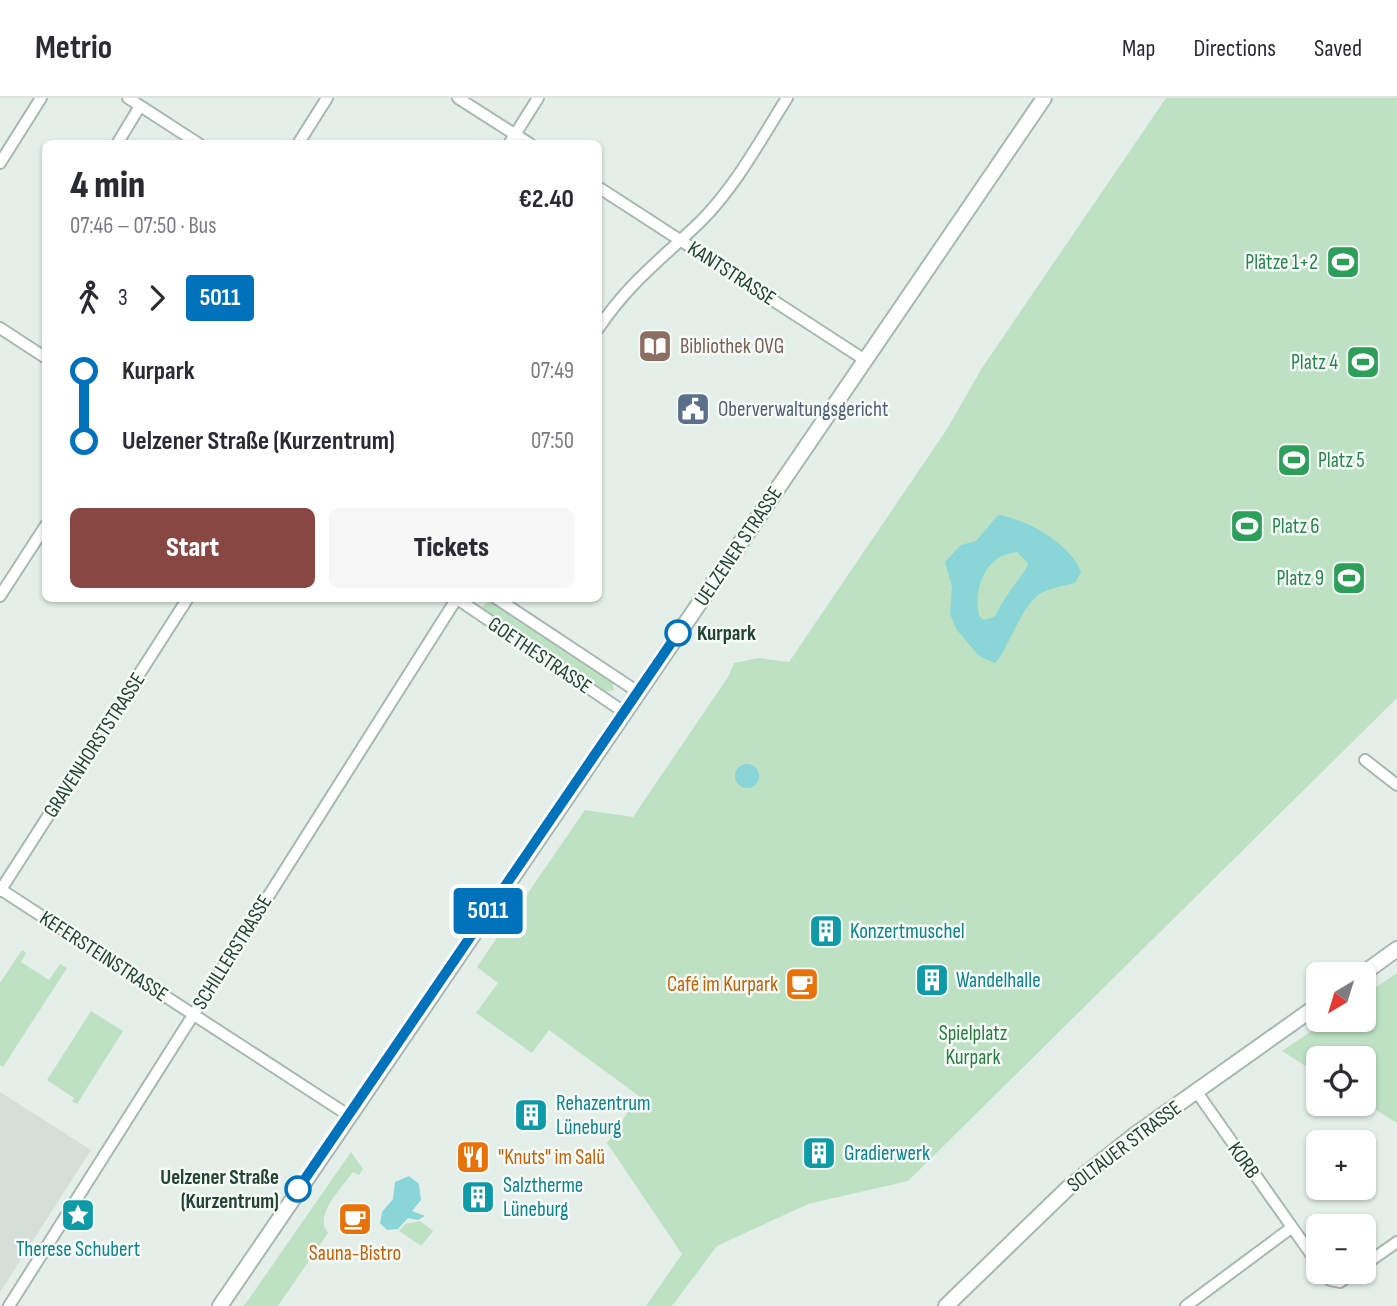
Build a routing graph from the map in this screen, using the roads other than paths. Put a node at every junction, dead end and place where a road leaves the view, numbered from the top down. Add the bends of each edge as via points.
1 (41, 98) edge
2 (128, 98) edge
3 (327, 98) edge
4 (458, 98) edge
5 (538, 98) edge
6 (787, 98) edge
7 (1044, 98) edge
8 (140, 106) junction
9 (512, 139) edge
10 (119, 140) edge
11 (193, 140) edge
12 (301, 140) edge
13 (0, 163) edge
14 (602, 190) edge
15 (680, 239) junction
16 (602, 324) edge
17 (0, 328) edge
18 (42, 355) edge
19 (865, 360) junction
20 (42, 531) edge
21 (0, 596) edge
22 (185, 602) edge
23 (454, 602) edge
24 (460, 602) edge
25 (502, 602) edge
26 (638, 692) junction
27 (624, 712) junction
28 (1365, 760) dead end
29 (1397, 785) edge
30 (0, 890) edge
31 (1397, 949) edge
32 (1376, 964) edge
33 (1306, 1013) edge
34 (193, 1014) junction
35 (1196, 1091) junction
36 (343, 1112) junction
37 (1291, 1228) junction
38 (1397, 1242) edge
39 (1306, 1248) edge
40 (1376, 1257) edge
41 (9, 1306) edge
42 (220, 1306) edge
43 (946, 1306) edge
44 (1186, 1306) edge

1 - 13 street
2 - 8 street
3 - 12 street
4 - 9 street
5 - 9 street
6 - 15 street via 729,188
7 - 19 street, UELZENER STRASSE
8 - 10 street
8 - 11 street
14 - 15 street, KANTSTRASSE
15 - 16 street via 635,280
15 - 19 street, KANTSTRASSE
17 - 18 street
19 - 26 street, UELZENER STRASSE
20 - 21 street
22 - 30 street, GRAVENHORSTSTRASSE
23 - 34 street, SCHILLERSTRASSE
24 - 27 street, GOETHESTRASSE
25 - 26 street, GOETHESTRASSE
26 - 27 street, UELZENER STRASSE
27 - 36 street, UELZENER STRASSE
28 - 29 street
30 - 34 street, KEFERSTEINSTRASSE
31 - 32 street
33 - 35 street, SOLTAUER STRASSE
34 - 36 street, KEFERSTEINSTRASSE
34 - 41 street, SCHILLERSTRASSE
35 - 37 street, KORB
35 - 43 street, SOLTAUER STRASSE via 1068,1188
36 - 42 street, UELZENER STRASSE
37 - 39 street, KORB
37 - 44 street
38 - 40 street

